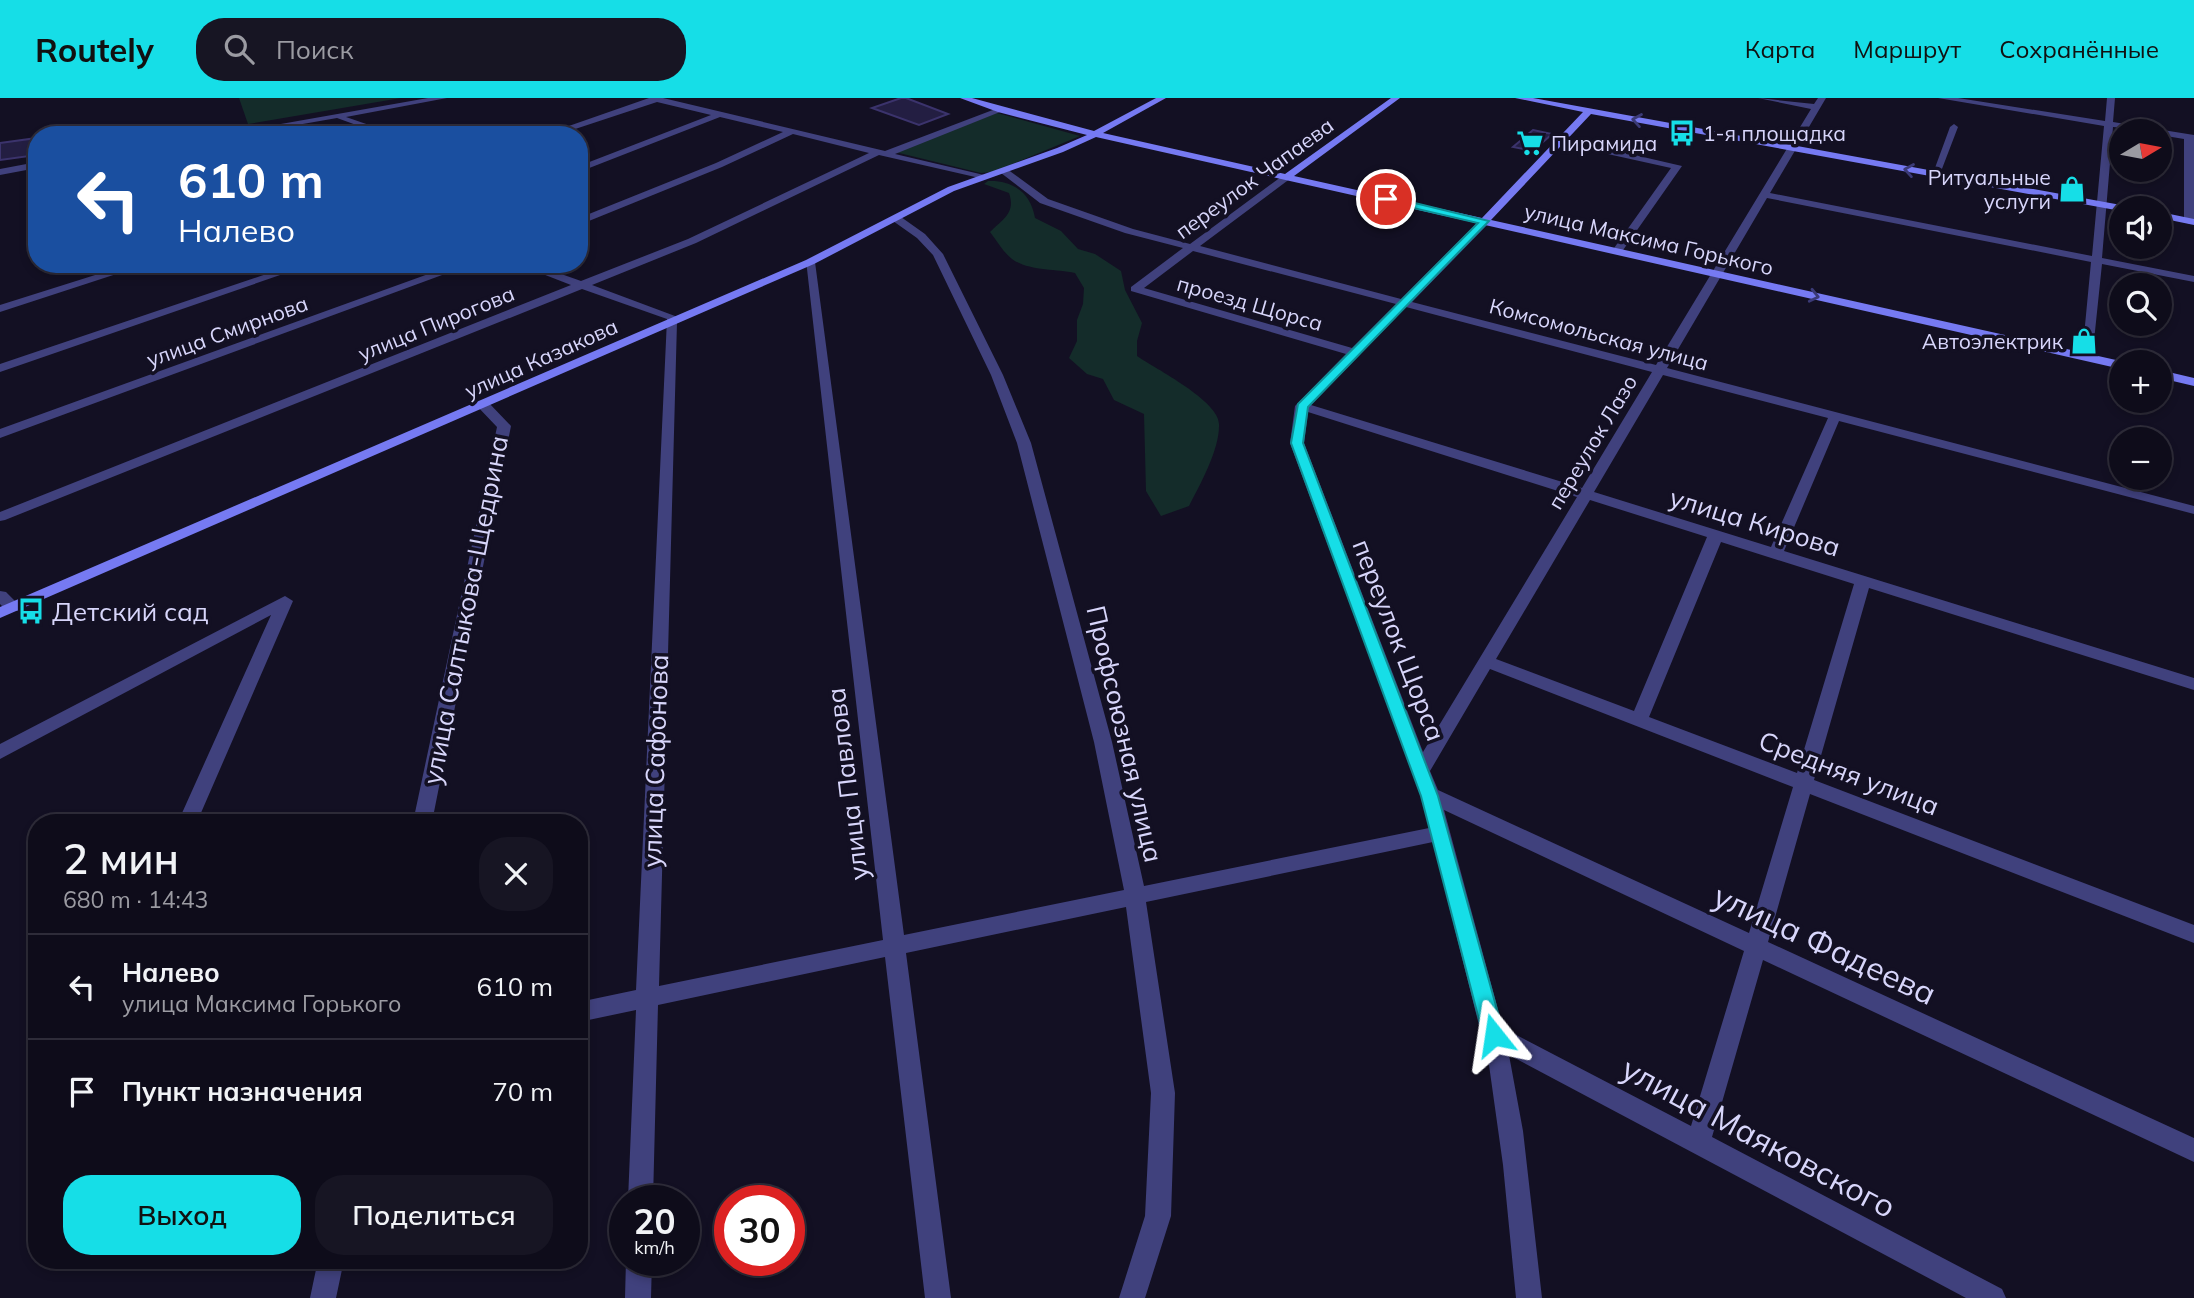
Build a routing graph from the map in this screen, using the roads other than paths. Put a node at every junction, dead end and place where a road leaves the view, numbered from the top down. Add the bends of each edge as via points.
1 (443, 98) edge
2 (964, 98) edge
3 (1162, 98) edge
4 (1396, 98) edge
5 (1525, 98) edge
6 (1762, 98) edge
7 (1942, 98) edge
8 (2111, 98) edge
9 (655, 99) edge
10 (1957, 99) edge
11 (1819, 103) edge
12 (1001, 110) junction
13 (1590, 111) junction
14 (720, 114) junction
15 (336, 116) junction
16 (2108, 124) junction
17 (276, 126) edge
18 (367, 126) edge
19 (574, 126) edge
20 (1954, 127) dead end
21 (793, 131) junction
22 (1095, 134) junction
23 (2172, 134) edge
24 (2191, 137) edge
25 (1561, 141) junction
26 (1793, 148) junction
27 (884, 152) junction
28 (588, 165) edge
29 (28, 167) edge
30 (1004, 171) junction
31 (0, 172) edge
32 (1935, 174) junction
33 (1288, 176) junction
34 (981, 177) junction
35 (1765, 195) junction
36 (2100, 205) junction
37 (2109, 206) edge
38 (2172, 217) edge
39 (588, 218) edge
40 (897, 219) junction
41 (1485, 221) junction
42 (2192, 221) edge
43 (1192, 248) junction
44 (1617, 251) junction
45 (2096, 259) junction
46 (810, 262) junction
47 (114, 273) edge
48 (280, 273) edge
49 (442, 273) edge
50 (548, 273) edge
51 (1716, 273) junction
52 (2194, 279) edge
53 (582, 285) junction
54 (1135, 289) joint
55 (1405, 303) junction
56 (0, 309) edge
57 (674, 320) junction
58 (1356, 353) junction
59 (2088, 358) junction
60 (2109, 362) edge
61 (0, 368) edge
62 (1660, 370) junction
63 (2172, 377) edge
64 (2194, 382) edge
65 (483, 405) junction
66 (1302, 406) junction
67 (1835, 416) junction
68 (0, 434) edge
69 (1586, 494) junction
70 (2194, 510) edge
71 (0, 517) edge
72 (1716, 535) junction
73 (1775, 554) junction
74 (1863, 581) junction
75 (4, 606) edge
76 (1486, 662) junction
77 (2194, 684) edge
78 (1639, 720) junction
79 (0, 752) edge
80 (1420, 771) junction
81 (1804, 784) junction
82 (1430, 796) junction
83 (192, 814) edge
84 (424, 814) edge
85 (1440, 833) junction
86 (1135, 896) junction
87 (2194, 934) edge
88 (893, 947) junction
89 (1756, 947) junction
90 (646, 998) junction
91 (588, 1010) edge
92 (1494, 1035) junction
93 (1698, 1143) junction
94 (2194, 1150) edge
95 (640, 1185) edge
96 (329, 1269) edge
97 (639, 1276) edge
98 (323, 1298) edge
99 (638, 1298) edge
100 (938, 1298) edge
101 (1132, 1298) edge
102 (1529, 1298) edge
103 (1993, 1298) edge

1 - 15 street
2 - 12 main road, улица Максима Горького
3 - 22 main road, улица Казакова
4 - 33 main road, переулок Чапаева
5 - 13 main road
6 - 11 street
7 - 10 street
8 - 16 street
9 - 14 street
9 - 19 street
10 - 16 street
11 - 26 street, переулок Лазо
12 - 22 main road, улица Максима Горького
12 - 27 street, улица Пирогова
13 - 25 main road
26 -> 13 main road
14 - 21 street
14 - 28 street
15 - 17 street
15 - 18 street
16 - 36 street
20 - 32 street
21 - 27 street
21 - 39 street
22 - 30 main road, улица Казакова
22 - 33 main road, улица Максима Горького
23 - 24 street
24 - 42 street
25 - 41 main road
25 - 44 street via 1677,166
32 -> 26 main road
26 - 35 street, переулок Лазо
27 - 34 street
27 - 53 street, улица Пирогова via 692,241
29 - 31 street
30 - 34 main road, улица Казакова
30 - 43 street, Комсомольская улица via 1044,201
32 - 36 main road
33 - 41 main road, улица Максима Горького
33 - 43 street, переулок Чапаева
34 - 40 main road, улица Казакова
35 - 45 street
35 - 51 street, переулок Лазо
36 - 37 main road
36 - 45 street
38 - 42 main road
40 - 46 main road, улица Казакова
40 - 86 street, Профсоюзная улица via 937,254 997,374 1024,443 1103,742
41 - 44 main road, улица Максима Горького
41 - 55 street
43 - 54 street, переулок Чапаева
43 - 55 street, Комсомольская улица
44 - 51 main road, улица Максима Горького
45 - 52 street
45 - 59 street
46 - 57 main road, улица Казакова
46 - 88 street, улица Павлова
47 - 56 street
48 - 61 street
49 - 68 street, улица Смирнова
50 - 53 street
51 -> 59 main road, улица Максима Горького
51 - 62 street, переулок Лазо
53 - 57 street
53 - 71 street, улица Пирогова
54 - 58 street, проезд Щорса
55 - 58 street
55 - 62 street, Комсомольская улица
57 - 65 main road, улица Казакова
57 - 90 street, улица Сафонова
58 - 66 street
59 - 60 main road, улица Максима Горького
62 - 67 street, Комсомольская улица
62 - 69 street, переулок Лазо
63 - 64 main road
65 - 75 main road, улица Казакова
65 - 84 street, улица Салтыкова-Щедрина via 504,426
66 - 69 street, улица Кирова
66 - 80 street, переулок Щорса via 1297,443
67 - 70 street, Комсомольская улица
67 - 73 street
69 - 72 street, улица Кирова
69 - 76 street, переулок Лазо
72 - 73 street, улица Кирова
72 - 78 street
73 - 74 street, улица Кирова
74 - 77 street, улица Кирова
74 - 81 street
76 - 78 street, Средняя улица
76 - 80 street, переулок Лазо
78 - 81 street, Средняя улица
79 - 83 street via 285,601
80 - 82 street, переулок Щорса
81 - 87 street, Средняя улица
81 - 89 street
82 - 85 street, переулок Щорса
82 - 89 street, улица Фадеева
85 - 86 street
85 - 92 street, переулок Щорса
86 - 88 street
86 - 101 street, Профсоюзная улица via 1163,1093 1158,1216
88 - 90 street
88 - 100 street, улица Павлова
89 - 93 street
89 - 94 street, улица Фадеева
90 - 91 street
90 - 95 street, улица Сафонова
92 - 93 street, улица Маяковского
92 - 102 street, переулок Щорса
93 - 103 street, улица Маяковского
96 - 98 street
97 - 99 street

